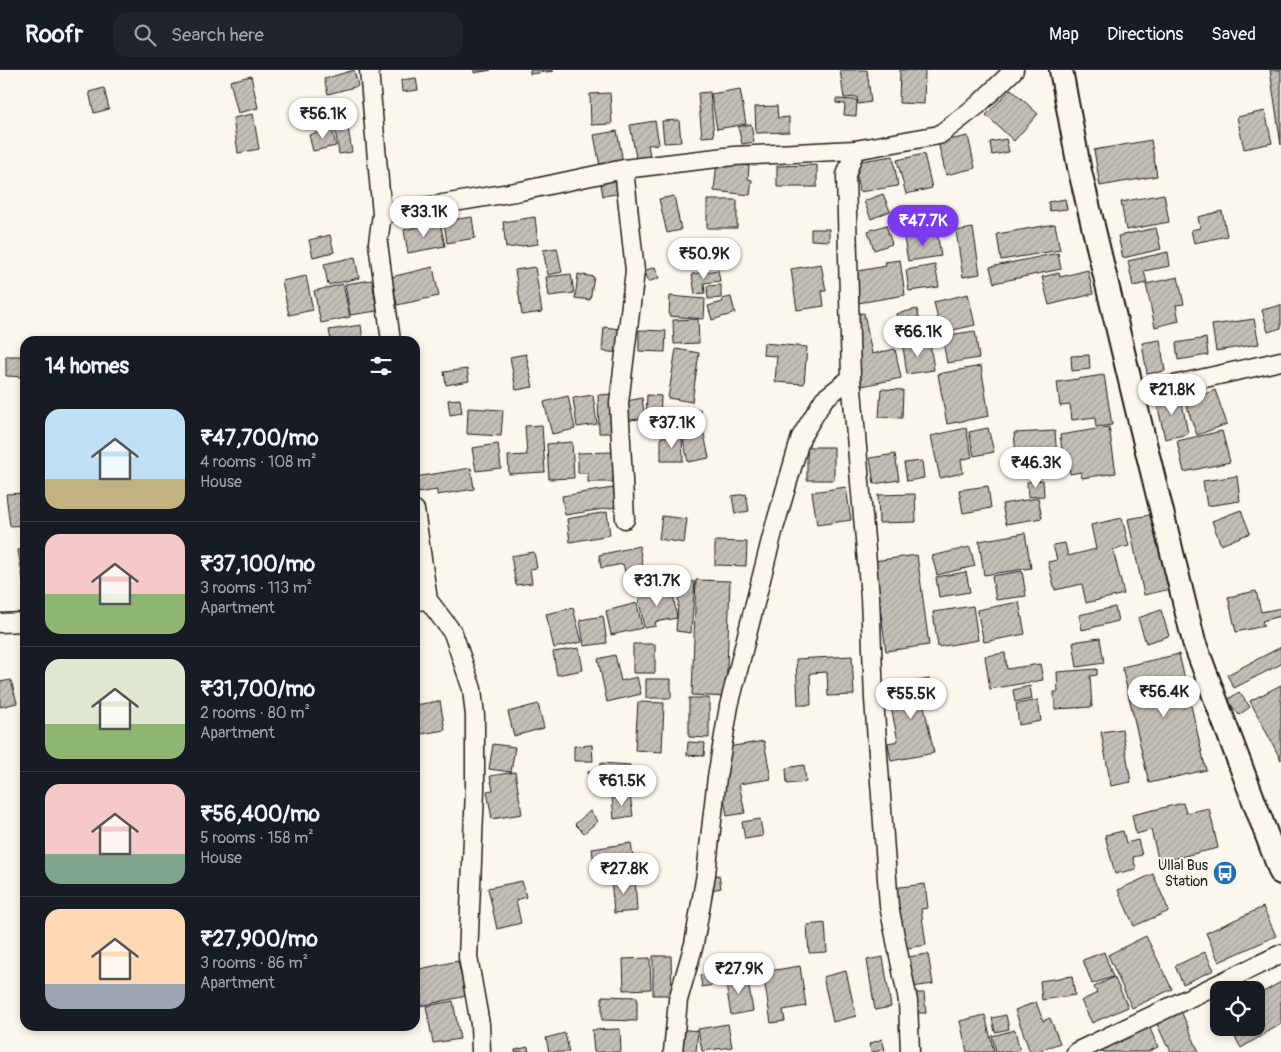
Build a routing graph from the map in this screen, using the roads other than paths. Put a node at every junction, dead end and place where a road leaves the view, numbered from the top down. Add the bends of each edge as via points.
1 (369, 70) edge
2 (1014, 70) edge
3 (1061, 70) edge
4 (855, 150) junction
5 (624, 169) junction
6 (382, 214) junction
7 (391, 336) edge
8 (1281, 361) edge
9 (851, 378) junction
10 (1133, 394) junction
11 (625, 519) dead end
12 (420, 586) edge
13 (421, 601) edge
14 (20, 622) edge
15 (0, 623) edge
16 (1281, 872) edge
17 (1281, 954) edge
18 (481, 1052) edge
19 (673, 1052) edge
20 (910, 1052) edge
21 (1076, 1052) edge

1 - 6 street
2 - 4 street via 978,105 939,135
3 - 10 street
4 - 5 street via 734,156
4 - 9 street via 846,175
5 - 6 street via 521,191
5 - 11 street via 635,271 619,403
6 - 7 street via 378,243
8 - 10 street
9 - 19 street via 824,399 801,437 773,532 729,706 705,882 694,944 678,1000
9 - 20 street via 870,597 889,906 908,1001
10 - 16 street via 1194,642
12 - 13 street
13 - 18 street via 453,633 472,689 475,790 468,956 480,1024
14 - 15 street
17 - 21 street

